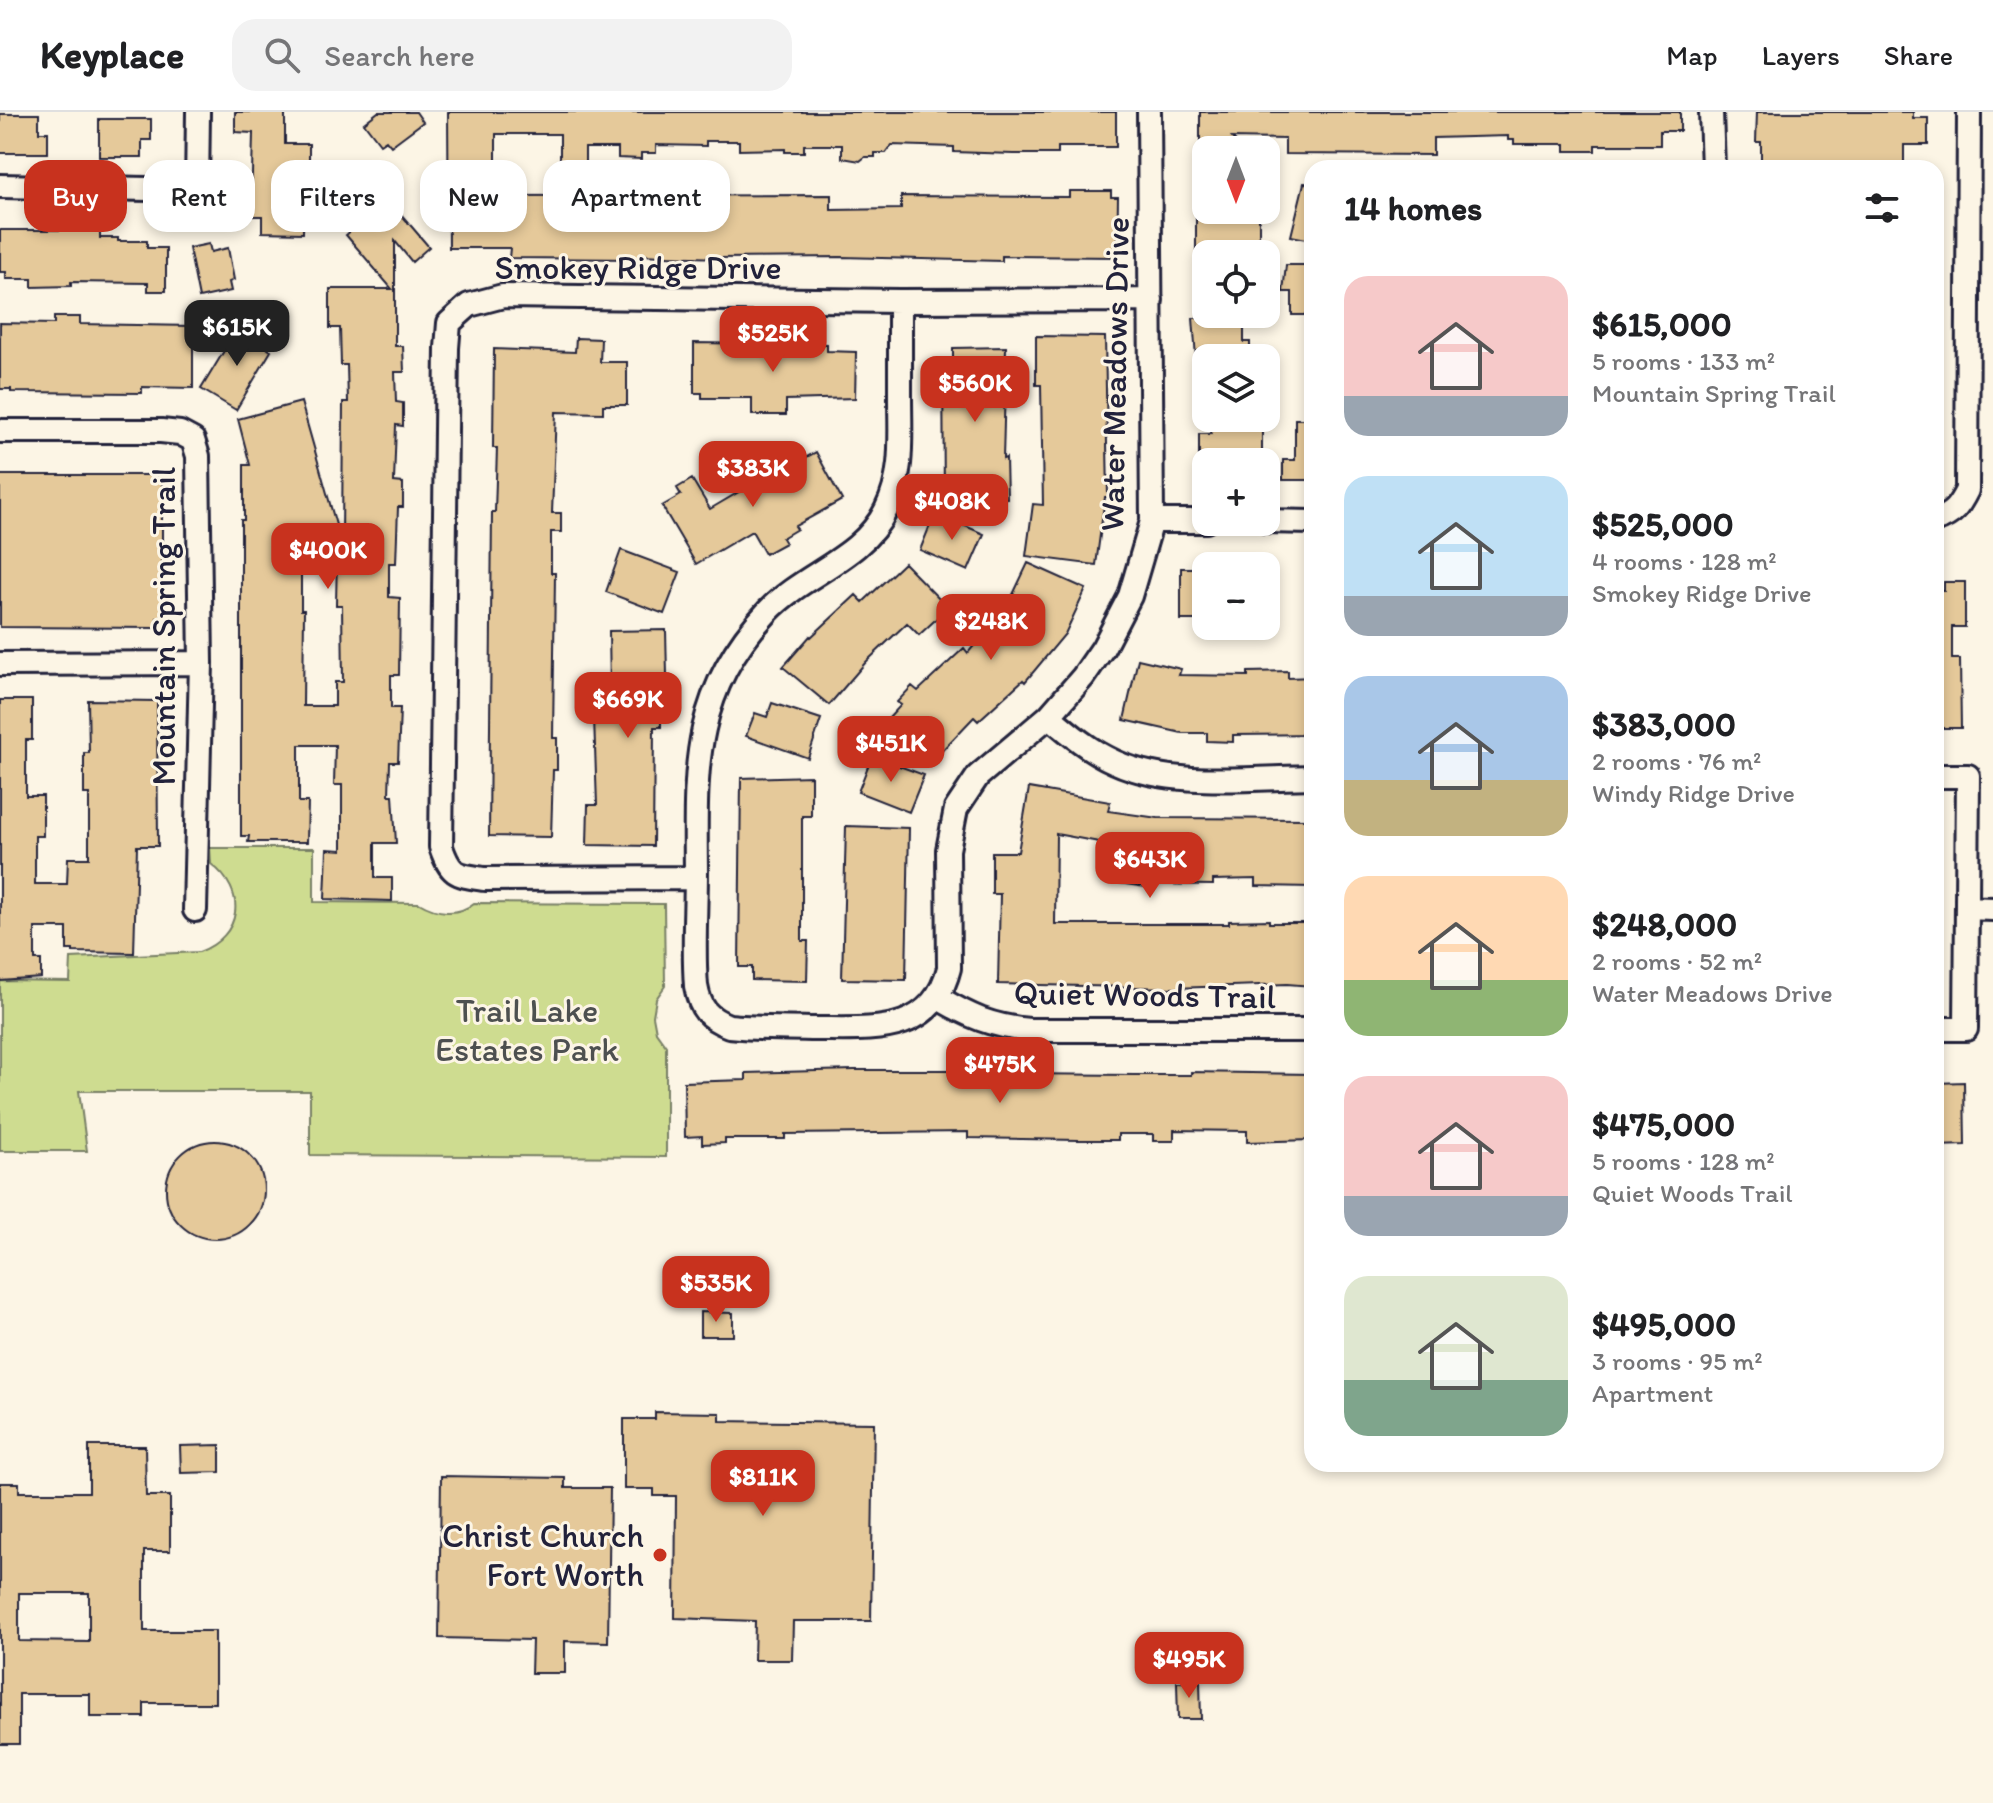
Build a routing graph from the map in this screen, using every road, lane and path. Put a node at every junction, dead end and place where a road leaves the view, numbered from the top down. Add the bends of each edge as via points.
1 (198, 112) edge
2 (1149, 112) edge
3 (1711, 112) edge
4 (1969, 112) edge
5 (1713, 160) edge
6 (0, 186) edge
7 (1151, 300) junction
8 (900, 301) junction
9 (0, 431) edge
10 (1944, 516) edge
11 (1152, 521) junction
12 (1192, 521) edge
13 (1280, 521) edge
14 (1304, 522) edge
15 (201, 663) junction
16 (0, 664) edge
17 (1049, 716) junction
18 (1944, 776) edge
19 (1304, 777) edge
20 (696, 878) junction
21 (1967, 908) junction
22 (1993, 909) edge
23 (195, 910) dead end
24 (937, 997) junction
25 (1944, 1029) edge
26 (1304, 1030) edge

1 - 6 street via 197,190
2 - 7 street, Water Meadows Drive
3 - 5 street
4 - 10 street via 1967,490 1960,505
7 - 8 street, Smokey Ridge Drive
7 - 11 street, Water Meadows Drive
8 - 20 street via 895,489 859,546 768,611 722,676 697,763
8 - 20 street, Smokey Ridge Drive via 503,296 469,305 449,323 441,847 448,865 458,875 485,879
9 - 15 street, Mountain Spring Trail via 161,431 193,440 198,456
11 - 12 street
11 - 17 street, Water Meadows Drive via 1117,624 1083,677
13 - 14 street
15 - 16 street
15 - 23 street, Mountain Spring Trail
17 - 19 street via 1081,743 1146,773
17 - 24 street, Water Meadows Drive via 978,776 956,809 948,850 949,968
18 - 21 street via 1968,776
20 - 24 street via 696,986 709,1017 750,1028 866,1029 893,1026 926,1010
21 - 22 street
21 - 25 street via 1966,1029
24 - 26 street, Quiet Woods Trail via 989,1024 1029,1030

